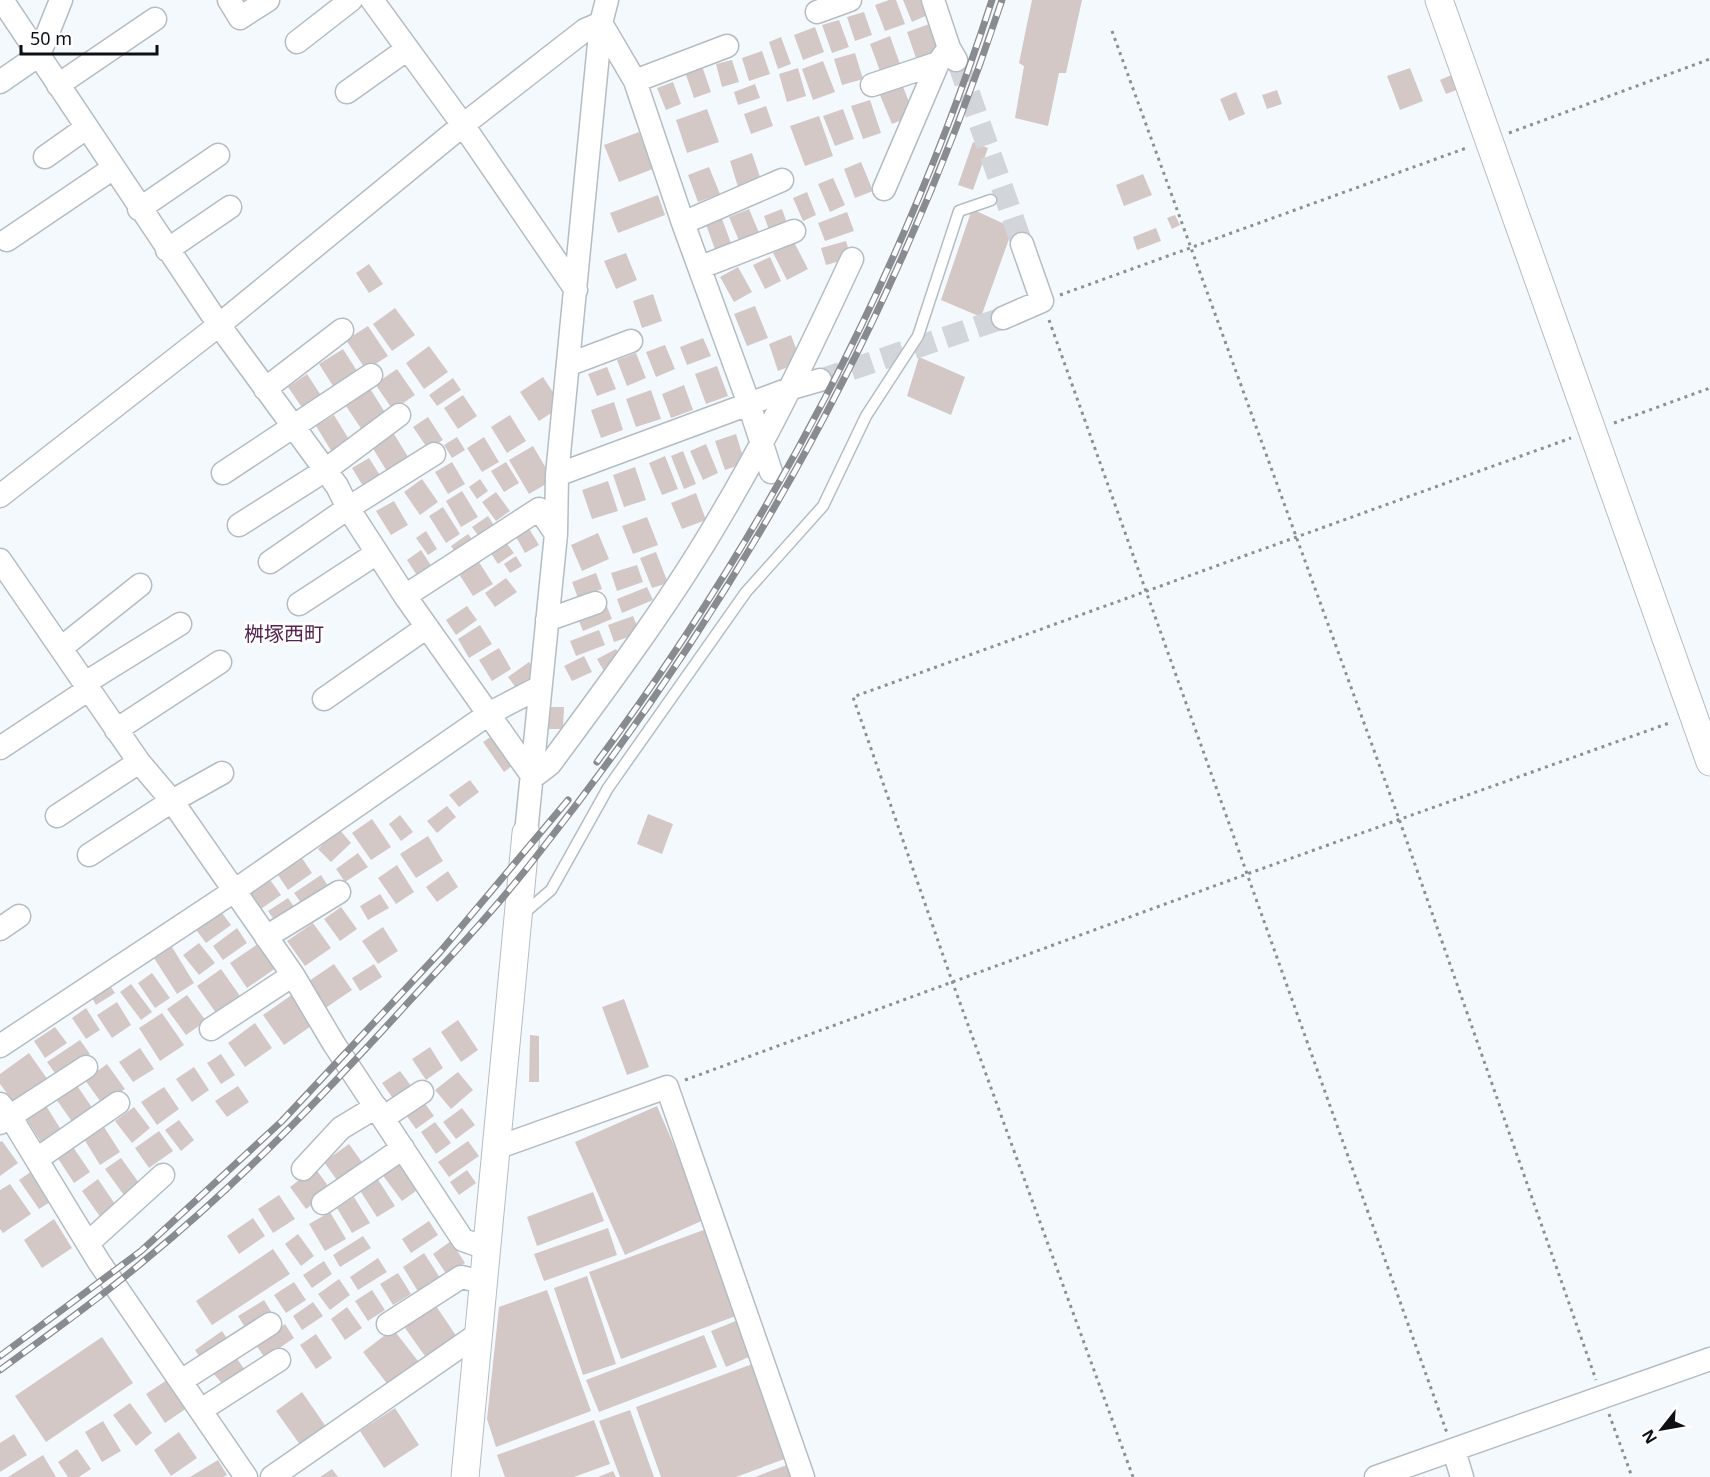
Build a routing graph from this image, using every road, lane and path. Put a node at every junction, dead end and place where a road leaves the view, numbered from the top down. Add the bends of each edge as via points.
1 (2, 0) edge
2 (61, 0) edge
3 (229, 0) edge
4 (268, 0) edge
5 (351, 0) edge
6 (372, 0) edge
7 (607, 0) edge
8 (850, 0) edge
9 (933, 0) edge
10 (1439, 0) edge
11 (817, 12) dead end
12 (155, 19) dead end
13 (601, 23) junction
14 (1112, 31) dead end
15 (297, 42) dead end
16 (727, 46) dead end
17 (406, 50) junction
18 (39, 55) junction
19 (948, 58) junction
20 (1710, 59) edge
21 (635, 81) junction
22 (0, 82) edge
23 (58, 85) junction
24 (872, 85) dead end
25 (347, 92) dead end
26 (463, 125) junction
27 (86, 128) junction
28 (1489, 140) junction
29 (218, 154) dead end
30 (45, 157) dead end
31 (112, 169) junction
32 (782, 180) dead end
33 (884, 189) dead end
34 (991, 200) dead end
35 (230, 207) dead end
36 (139, 209) junction
37 (683, 223) junction
38 (794, 231) dead end
39 (6, 240) dead end
40 (1022, 244) tunnel mouth
41 (1192, 246) junction
42 (167, 250) junction
43 (852, 258) dead end
44 (701, 267) junction
45 (576, 290) junction
46 (1042, 301) junction
47 (1003, 318) tunnel mouth
48 (219, 325) junction
49 (342, 330) dead end
50 (631, 341) dead end
51 (570, 364) junction
52 (371, 375) dead end
53 (820, 380) tunnel mouth
54 (1710, 387) edge
55 (792, 388) junction
56 (265, 389) junction
57 (750, 404) junction
58 (399, 415) dead end
59 (291, 426) junction
60 (1593, 430) junction
61 (760, 446) junction
62 (434, 454) dead end
63 (324, 471) junction
64 (771, 472) dead end
65 (223, 473) dead end
66 (557, 475) junction
67 (0, 496) edge
68 (348, 508) junction
69 (239, 525) dead end
70 (556, 534) junction
71 (1296, 537) junction
72 (377, 553) junction
73 (270, 562) dead end
74 (1, 565) edge
75 (140, 585) dead end
76 (1146, 591) junction
77 (405, 596) junction
78 (595, 603) dead end
79 (299, 604) dead end
80 (547, 620) junction
81 (180, 624) dead end
82 (427, 627) junction
83 (61, 648) junction
84 (220, 662) dead end
85 (87, 686) junction
86 (540, 687) junction
87 (324, 699) dead end
88 (490, 713) junction
89 (1693, 714) junction
90 (116, 730) junction
91 (0, 748) edge
92 (139, 762) junction
93 (1710, 762) edge
94 (222, 773) dead end
95 (533, 777) junction
96 (172, 801) junction
97 (57, 816) dead end
98 (1400, 819) junction
99 (526, 833) joint
100 (89, 855) dead end
101 (1247, 873) junction
102 (234, 891) junction
103 (339, 892) dead end
104 (19, 916) dead end
105 (518, 918) junction
106 (0, 929) edge
107 (266, 937) junction
108 (293, 975) junction
109 (952, 981) junction
110 (211, 1029) dead end
111 (0, 1046) edge
112 (86, 1067) dead end
113 (667, 1087) junction
114 (423, 1092) dead end
115 (118, 1103) dead end
116 (379, 1112) junction
117 (4, 1115) edge
118 (403, 1148) junction
119 (496, 1148) junction
120 (37, 1159) junction
121 (303, 1169) dead end
122 (163, 1175) dead end
123 (323, 1203) dead end
124 (88, 1244) junction
125 (486, 1248) junction
126 (483, 1282) junction
127 (270, 1324) dead end
128 (388, 1324) dead end
129 (478, 1334) junction
130 (1710, 1359) edge
131 (279, 1360) dead end
132 (181, 1381) junction
133 (1602, 1396) junction
134 (201, 1410) junction
135 (1454, 1451) junction
136 (246, 1477) edge
137 (272, 1477) edge
138 (465, 1477) edge
139 (803, 1477) edge
140 (1133, 1477) edge
141 (1377, 1477) edge
142 (1462, 1477) edge
143 (1632, 1477) edge

1 - 18 street
2 - 18 street
3 - 4 street via 240,18
5 - 15 street
6 - 17 street
7 - 13 street
8 - 11 street
9 - 19 street
10 - 28 street
12 - 23 street
13 - 21 street
13 - 26 street via 585,30
13 - 45 street
14 - 41 path
16 - 21 street
17 - 25 street
17 - 26 street
18 - 22 street
18 - 23 street
19 - 24 street
19 - 33 street
20 - 28 path
21 - 37 street
23 - 27 street
26 - 45 street
26 - 48 street
27 - 30 street
27 - 31 street
28 - 41 path
28 - 60 street
29 - 36 street
31 - 36 street
31 - 39 street
32 - 37 street
34 - 105 lane via 959,211 918,336 866,416 823,506 746,592 608,788 550,890
35 - 42 street
36 - 42 street
37 - 44 street
38 - 44 street
40 - 46 street
41 - 46 path
41 - 71 path
42 - 48 street
43 - 55 street
44 - 57 street
45 - 51 street
46 - 47 street
46 - 76 path
48 - 56 street
48 - 67 street
49 - 56 street
50 - 51 street
51 - 66 street
52 - 59 street
53 - 55 street
54 - 60 path
55 - 57 street
55 - 61 street
56 - 59 street
57 - 61 street
57 - 66 street
58 - 63 street
59 - 63 street
59 - 65 street
60 - 71 path
60 - 89 street
61 - 64 street
61 - 95 street via 719,519 627,660 550,764
62 - 68 street
63 - 68 street
63 - 69 street
66 - 70 street
68 - 72 street
68 - 73 street
70 - 77 street via 539,509
70 - 80 street
71 - 76 path
71 - 98 path
72 - 77 street
72 - 79 street
74 - 83 street
75 - 83 street
76 - 101 path
76 - 109 path via 854,697
77 - 82 street
78 - 80 street
80 - 86 street
81 - 85 street
82 - 87 street
82 - 88 street
83 - 85 street
84 - 90 street
85 - 90 street
85 - 91 street
86 - 88 street
86 - 95 street
88 - 95 street
88 - 102 street via 302,851
89 - 93 street
89 - 98 path
90 - 92 street
92 - 96 street
92 - 97 street
94 - 96 street
95 - 99 street
96 - 100 street
96 - 102 street
98 - 101 path
98 - 133 path
99 - 105 street
101 - 109 path
101 - 135 path
102 - 107 street
102 - 111 street
103 - 107 street
104 - 106 street
105 - 119 street
107 - 108 street
108 - 110 street
108 - 116 street
109 - 113 path
109 - 140 path
112 - 117 street
113 - 119 street
113 - 139 street
114 - 116 street
115 - 120 street
116 - 118 street
116 - 121 street via 341,1128
117 - 120 street
118 - 123 street
118 - 125 street via 463,1240
119 - 125 street
120 - 124 street
122 - 124 street
124 - 132 street
125 - 126 street
126 - 128 street via 460,1277
126 - 129 street
127 - 132 street
129 - 137 street
129 - 138 street
130 - 133 street
131 - 134 street
132 - 134 street
133 - 135 street
133 - 143 path
134 - 136 street
135 - 141 street
135 - 142 street

